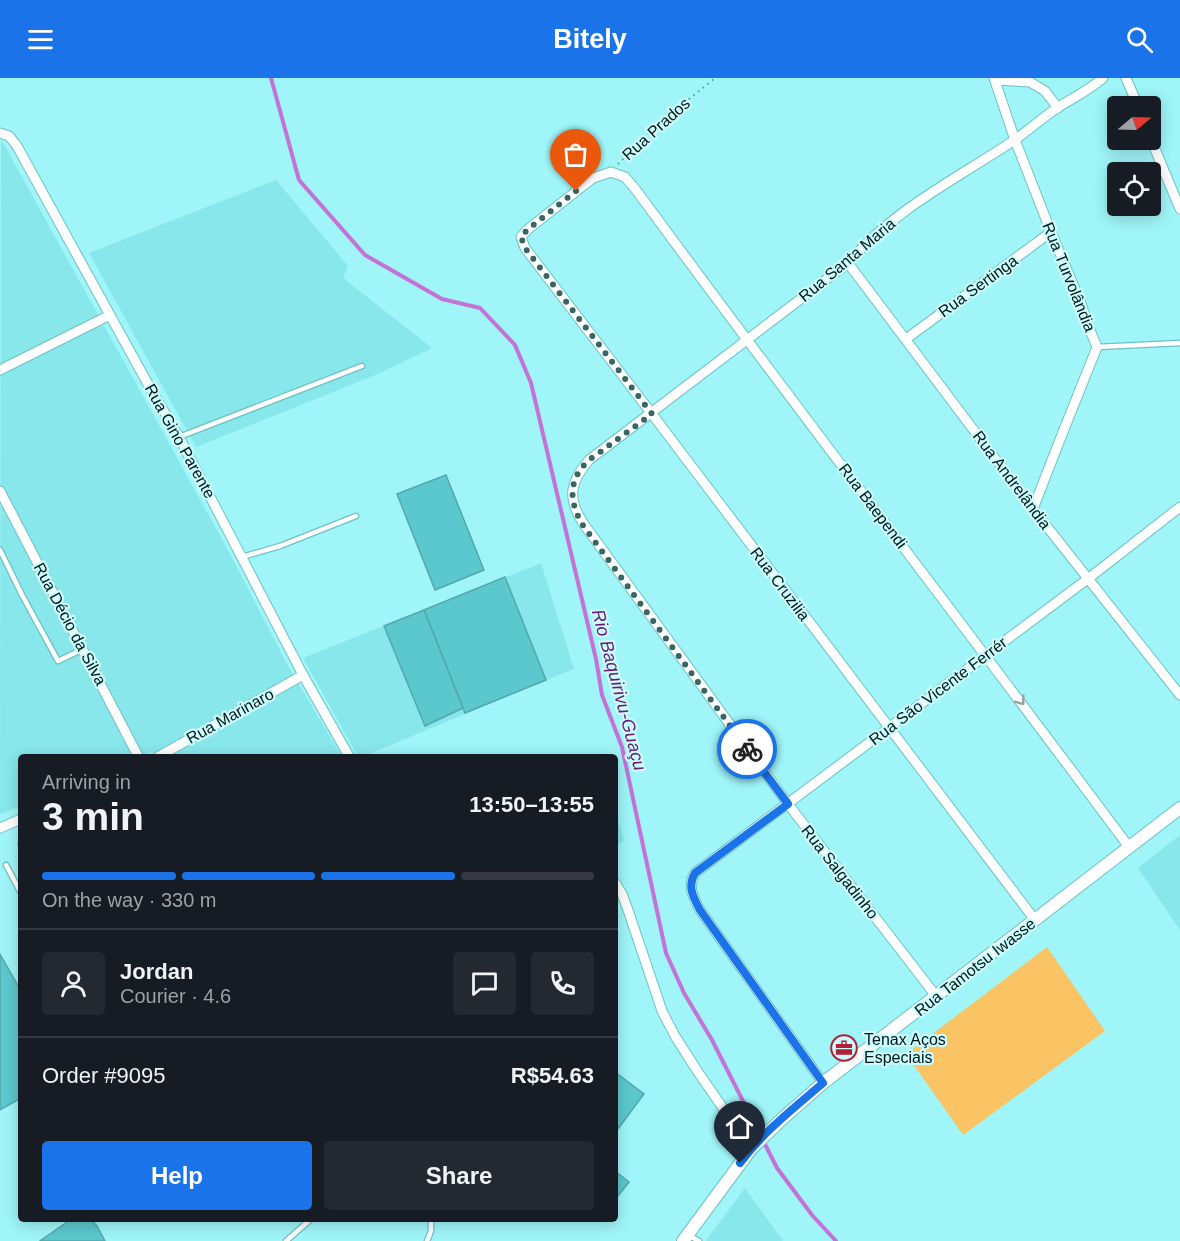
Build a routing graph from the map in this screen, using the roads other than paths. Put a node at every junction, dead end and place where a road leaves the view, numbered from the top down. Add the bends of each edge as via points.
1 (1103, 78) edge
2 (1126, 78) edge
3 (995, 79) edge
4 (1030, 80) edge
5 (1134, 96) edge
6 (1058, 108) junction
7 (0, 133) edge
8 (1015, 140) junction
9 (1155, 150) edge
10 (611, 172) joint
11 (1179, 206) edge
12 (1051, 232) junction
13 (525, 248) joint
14 (848, 263) junction
15 (110, 315) junction
16 (906, 339) junction
17 (747, 341) junction
18 (1180, 343) edge
19 (1097, 347) junction
20 (362, 366) dead end
21 (0, 370) edge
22 (652, 414) junction
23 (179, 437) junction
24 (599, 453) joint
25 (0, 491) edge
26 (1180, 507) edge
27 (1034, 509) junction
28 (356, 516) dead end
29 (0, 550) edge
30 (242, 557) junction
31 (1089, 578) junction
32 (83, 649) junction
33 (986, 654) junction
34 (303, 675) junction
35 (1180, 695) edge
36 (889, 728) junction
37 (137, 754) edge
38 (163, 754) edge
39 (348, 754) edge
40 (788, 804) junction
41 (1180, 808) edge
42 (18, 820) edge
43 (0, 828) edge
44 (1130, 847) junction
45 (6, 865) dead end
46 (18, 887) edge
47 (618, 888) edge
48 (1035, 920) junction
49 (936, 996) junction
50 (823, 1083) junction
51 (752, 1148) junction
52 (308, 1222) edge
53 (431, 1222) edge
54 (690, 1239) edge
55 (286, 1241) edge
56 (427, 1241) edge

1 - 6 street, Rua Santa Maria
2 - 5 street
3 - 4 street
3 - 8 street, Rua Turvolândia
4 - 6 street
6 - 8 street, Rua Santa Maria
7 - 15 street, Rua Gino Parente via 9,136 17,146
8 - 12 street, Rua Turvolândia
8 - 14 street, Rua Santa Maria via 925,197 881,230
9 - 11 street
10 - 13 street, Rua Prados via 593,178 527,230 521,237
10 - 17 street, Rua Baependi via 625,177 636,189
12 - 16 street, Rua Sertinga
12 - 19 street, Rua Turvolândia
13 - 22 street, Rua Cruzilia
14 - 16 street, Rua Andrelândia
14 - 17 street, Rua Santa Maria
15 - 21 street
15 - 23 street, Rua Gino Parente
16 - 27 street, Rua Andrelândia
17 - 22 street, Rua Santa Maria
17 - 33 street, Rua Baependi
18 - 19 lane
19 - 27 street, Rua Turvolândia
20 - 23 lane
22 - 24 street, Rua Santa Maria
22 - 36 street, Rua Cruzilia
23 - 30 street, Rua Gino Parente
24 - 40 street, Rua Salgadinho via 575,480 572,501 582,524
25 - 32 street, Rua Décio da Silva
26 - 31 street, Rua São Vicente Ferrér
27 - 31 street, Rua Andrelândia
28 - 30 lane
29 - 32 lane via 58,661
30 - 34 street, Rua Gino Parente
31 - 33 street, Rua São Vicente Ferrér
31 - 35 street, Rua Andrelândia
32 - 37 street, Rua Décio da Silva
33 - 36 street, Rua São Vicente Ferrér
33 -> 44 street, Rua Baependi
34 - 38 street, Rua Marinaro
34 - 39 street, Rua Gino Parente
36 - 40 street, Rua São Vicente Ferrér
36 - 48 street, Rua Cruzilia
40 - 49 street, Rua Salgadinho
40 - 50 street, Rua São Vicente Ferrér via 695,873 691,888 700,910
41 - 44 street, Rua Tamotsu Iwasse
42 - 43 street
44 - 48 street, Rua Tamotsu Iwasse
45 - 46 lane
47 - 51 street via 662,1011 696,1069
48 - 49 street, Rua Tamotsu Iwasse
49 - 50 street, Rua Tamotsu Iwasse
50 - 51 street, Rua Tamotsu Iwasse
51 - 54 street, Rua Tamotsu Iwasse
52 - 55 lane
53 - 56 lane

